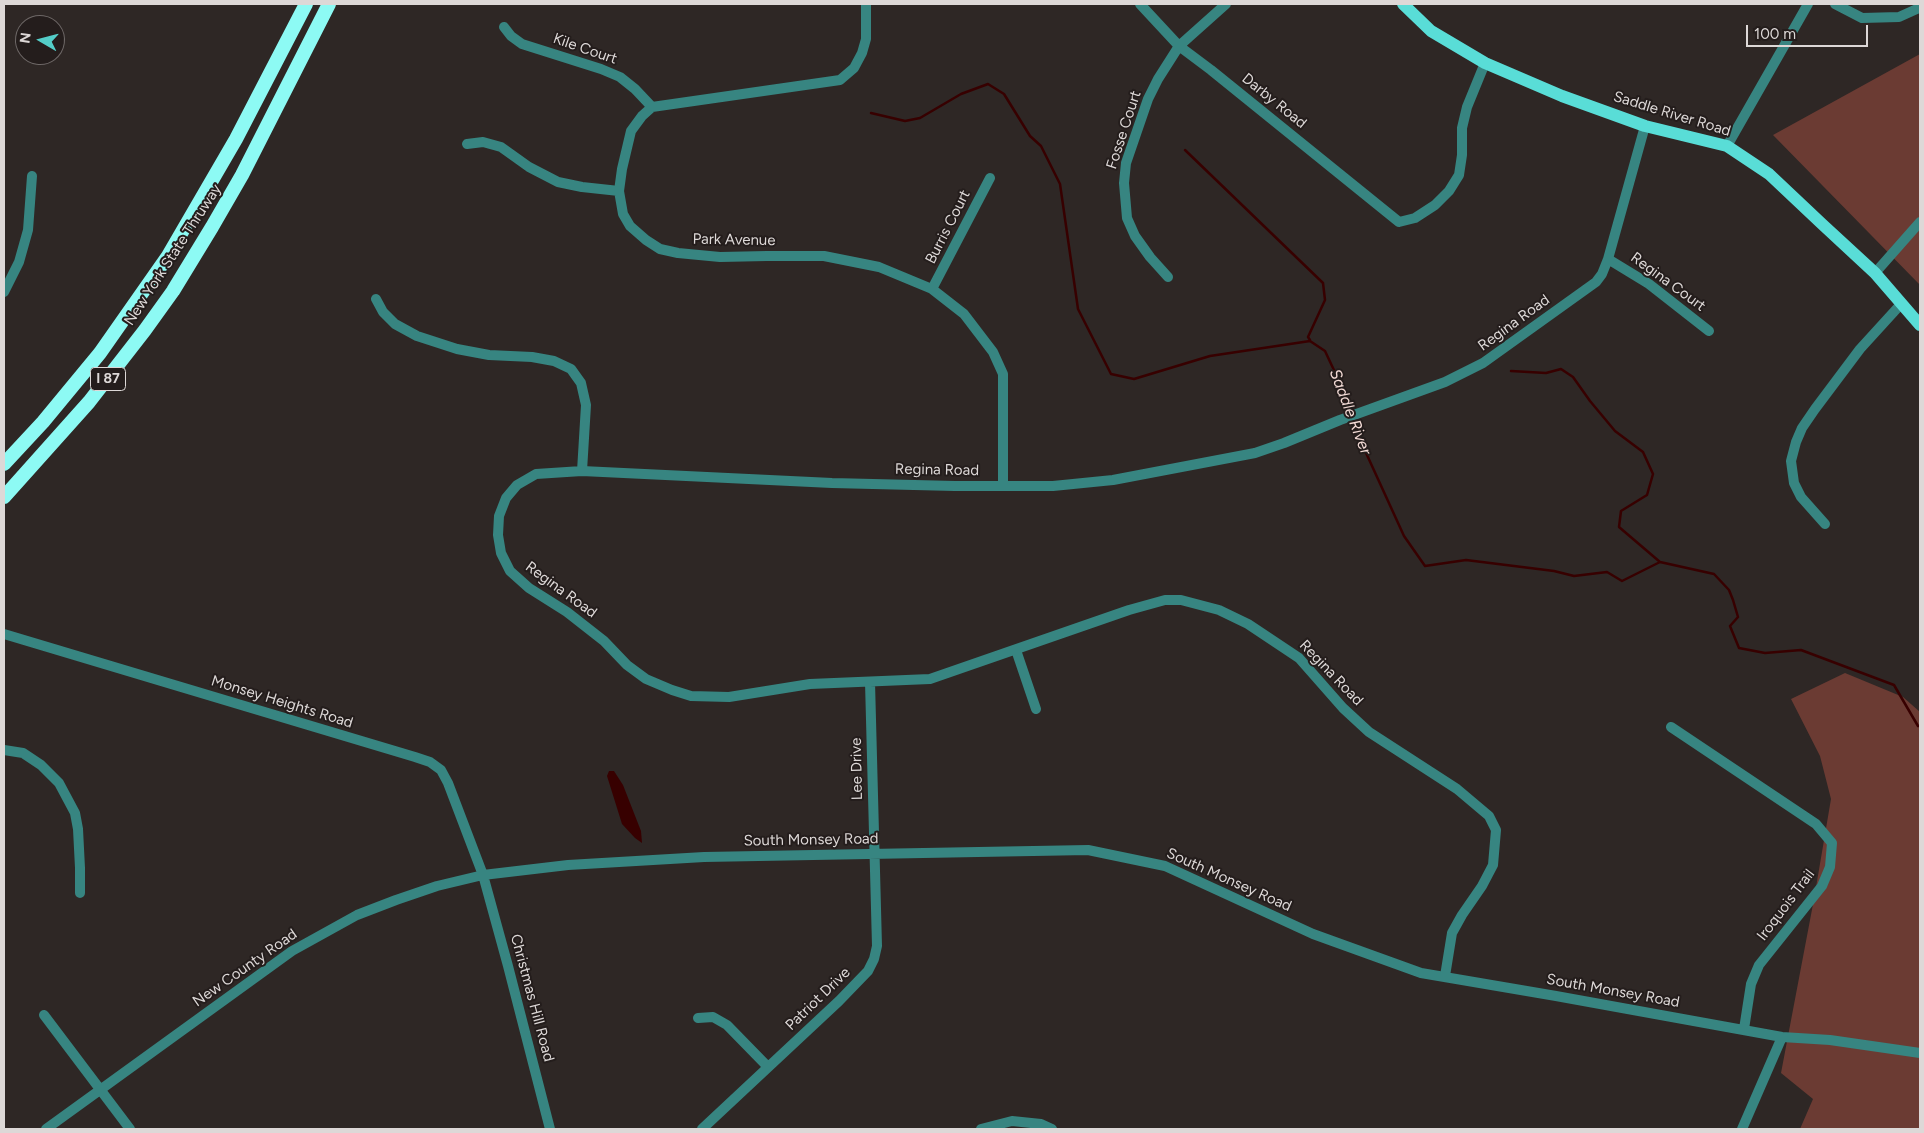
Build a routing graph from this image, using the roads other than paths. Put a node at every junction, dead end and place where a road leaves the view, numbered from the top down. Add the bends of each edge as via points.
1 (306, 4) edge
2 (329, 4) edge
3 (866, 4) edge
4 (1140, 4) edge
5 (1226, 4) edge
6 (1403, 4) edge
7 (1808, 4) edge
8 (1835, 4) edge
9 (1919, 8) dead end
10 (504, 27) dead end
11 (1179, 46) junction
12 (1485, 63) junction
13 (652, 108) junction
14 (1645, 126) junction
15 (467, 144) dead end
16 (1727, 146) junction
17 (32, 176) dead end
18 (990, 178) dead end
19 (619, 191) junction
20 (1920, 222) edge
21 (1608, 259) junction
22 (1875, 273) junction
23 (1168, 277) dead end
24 (932, 289) junction
25 (4, 292) edge
26 (376, 299) dead end
27 (1901, 304) junction
28 (1920, 325) edge
29 (1708, 331) dead end
30 (4, 464) edge
31 (582, 471) junction
32 (1003, 486) junction
33 (4, 497) edge
34 (1825, 524) dead end
35 (4, 634) edge
36 (1016, 650) junction
37 (870, 682) junction
38 (1036, 709) dead end
39 (1671, 727) dead end
40 (4, 750) edge
41 (874, 854) junction
42 (483, 875) junction
43 (80, 894) dead end
44 (1445, 976) junction
45 (44, 1015) dead end
46 (698, 1018) dead end
47 (1744, 1029) junction
48 (1782, 1037) junction
49 (1920, 1053) edge
50 (768, 1066) junction
51 (99, 1090) junction
52 (46, 1129) edge
53 (130, 1129) edge
54 (550, 1129) edge
55 (702, 1129) edge
56 (981, 1129) edge
57 (1052, 1129) edge
58 (1742, 1129) edge

1 - 30 highway, New York State Thruway / I 87 via 212,183 152,280 100,353
2 - 33 highway, New York State Thruway / I 87 via 227,202 172,291 117,367 60,437
3 - 13 street via 866,39 862,53 854,68 840,80
4 - 11 street, Darby Road
5 - 11 street, Fosse Court
6 - 12 main road, Saddle River Road via 1431,31
7 - 16 street
8 - 9 street via 1862,18 1882,19 1899,17
10 - 13 street, Kile Court via 522,44 620,77
11 - 12 street, Darby Road via 1399,222 1415,218 1435,205 1459,175 1466,107
11 - 23 street, Fosse Court via 1148,100 1126,163 1124,182 1128,218 1135,236
12 - 14 main road, Saddle River Road
13 - 19 street, Park Avenue via 631,131
14 - 16 main road, Saddle River Road
14 - 21 street, Regina Road
15 - 19 street via 483,142 501,147 558,182
16 - 22 main road, Saddle River Road via 1769,174
17 - 25 street via 28,230 19,262
18 - 24 street, Burris Court
19 - 24 street, Park Avenue via 623,214 630,226 660,249 720,258 824,256 879,267
20 - 22 street
21 - 29 street, Regina Court via 1649,284
21 - 32 street, Regina Road via 1596,282 1483,364 1445,382 1284,443 1255,453 1113,480 1053,486
22 - 27 main road, Saddle River Road
24 - 32 street, Park Avenue via 964,314 993,352 1003,374
26 - 31 street via 382,312 395,324 417,336 489,355 554,361 571,370 581,383 586,405
27 - 28 main road, Saddle River Road
27 - 34 street via 1814,409 1796,442 1791,461 1794,483 1801,497
31 - 32 street, Regina Road via 832,483
31 - 37 street, Regina Road via 536,474 517,485 506,498 499,516 501,553 510,571 604,641 646,679 691,696 729,697 810,684
35 - 42 street, Monsey Heights Road via 430,762 441,770 448,783
36 - 37 street, Regina Road via 930,679
36 - 38 street
36 - 44 street, Regina Road via 1130,610 1165,600 1182,600 1219,610 1248,624 1299,658 1369,732 1457,789 1489,816 1496,830 1493,866 1452,933
37 - 41 street, Lee Drive
39 - 47 street, Iroquois Trail via 1816,824 1832,843 1830,867 1822,886 1759,965 1750,984
40 - 43 street via 23,753 41,765 59,783 75,813
41 - 42 street, South Monsey Road via 642,860
41 - 44 street, South Monsey Road via 1088,850 1165,866 1313,934 1421,973
41 - 50 street, Patriot Drive via 877,946 874,959 839,1001
42 - 51 street, New County Road via 396,900 324,932 262,972
42 - 54 street, Christmas Hill Road
44 - 47 street, South Monsey Road
45 - 51 street
46 - 50 street via 713,1017 727,1024
47 - 48 street, South Monsey Road
48 - 49 street, South Monsey Road via 1830,1040
48 - 58 street
50 - 55 street, Patriot Drive
51 - 52 street, New County Road
51 - 53 street
56 - 57 street via 1012,1121 1041,1124

